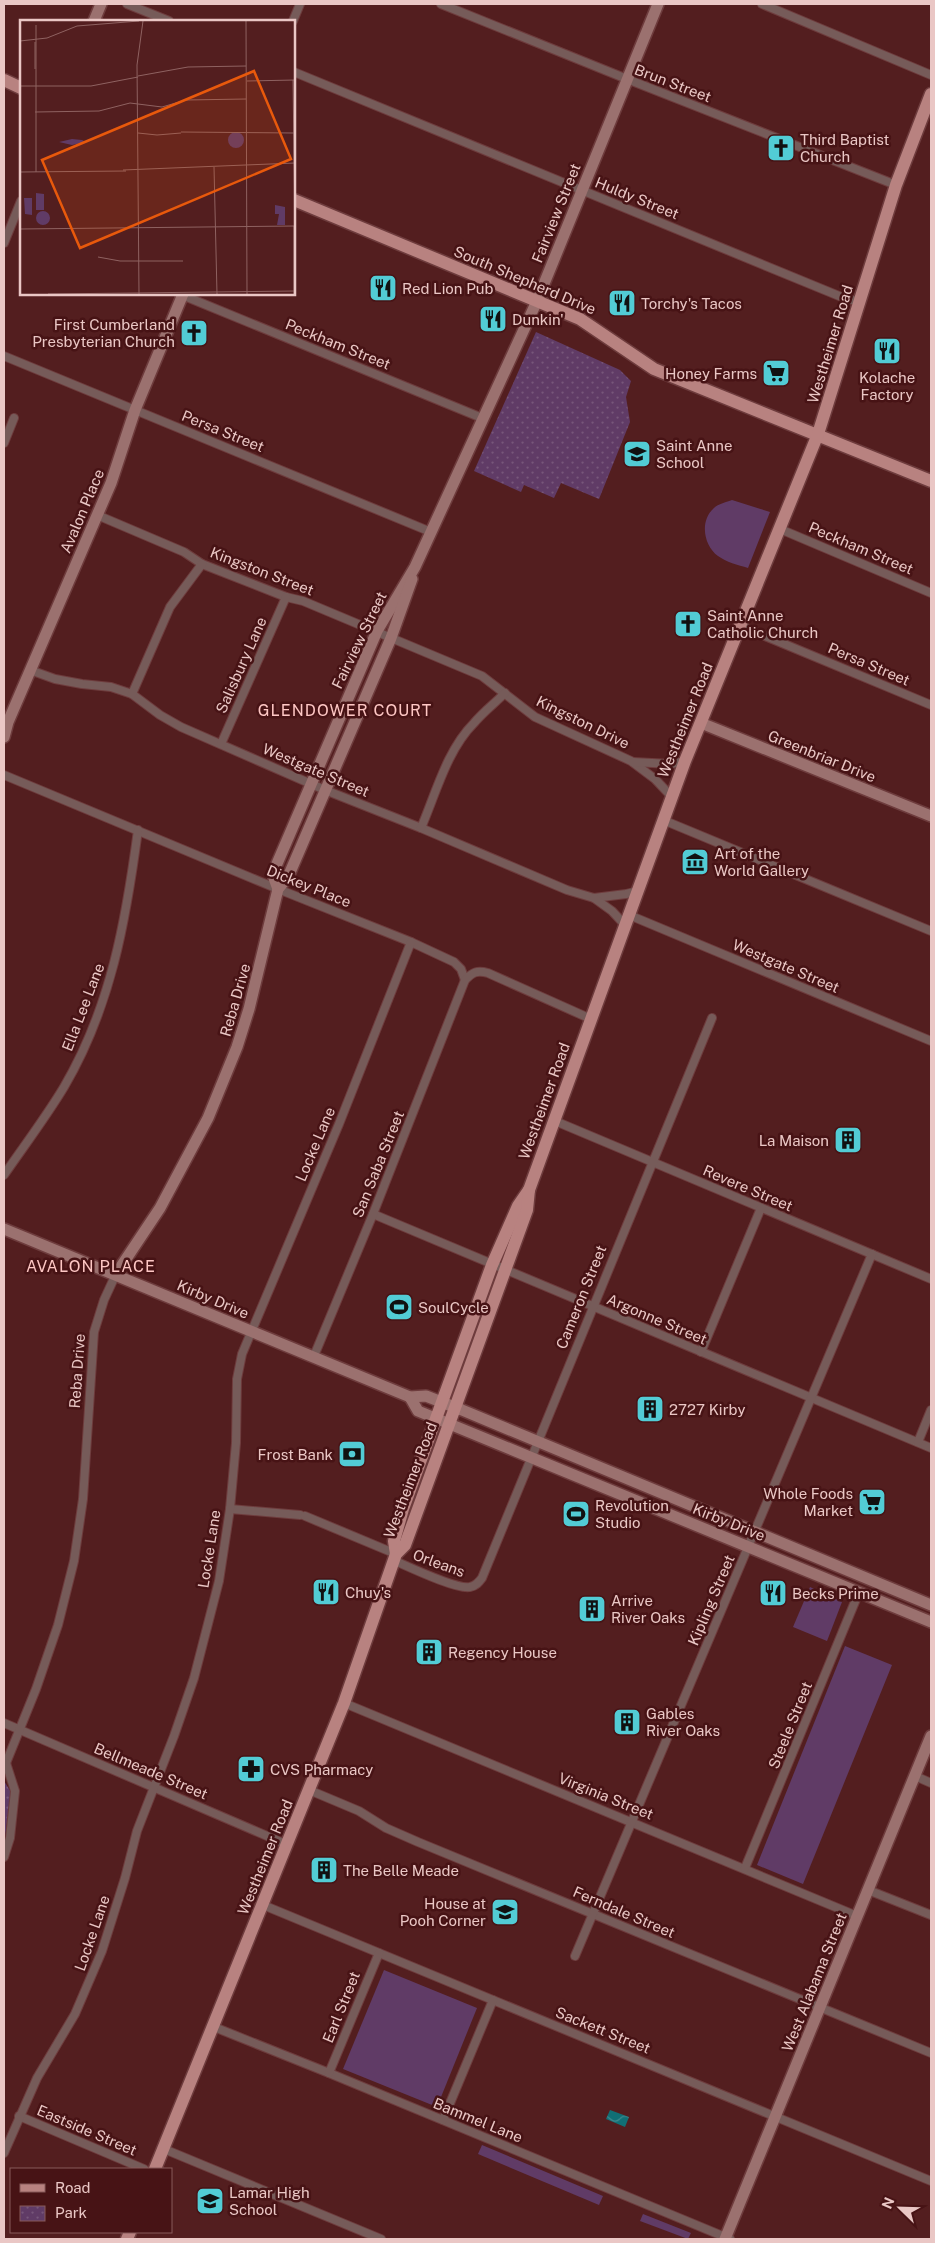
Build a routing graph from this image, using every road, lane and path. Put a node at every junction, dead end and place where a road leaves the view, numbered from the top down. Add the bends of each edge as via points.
1 (101, 4) edge
2 (127, 4) edge
3 (300, 4) edge
4 (441, 4) edge
5 (658, 4) edge
6 (762, 4) edge
7 (94, 20) edge
8 (167, 20) edge
9 (293, 20) edge
10 (295, 72) edge
11 (931, 75) edge
12 (627, 79) junction
13 (4, 80) edge
14 (20, 88) edge
15 (931, 94) edge
16 (896, 185) junction
17 (582, 190) junction
18 (295, 200) edge
19 (20, 203) edge
20 (4, 243) edge
21 (182, 295) edge
22 (184, 295) edge
23 (537, 301) junction
24 (860, 302) junction
25 (4, 356) edge
26 (136, 410) junction
27 (14, 418) dead end
28 (482, 418) junction
29 (818, 434) junction
30 (4, 444) edge
31 (931, 481) edge
32 (97, 515) junction
33 (780, 529) junction
34 (431, 532) junction
35 (202, 564) junction
36 (415, 567) junction
37 (931, 593) edge
38 (286, 597) junction
39 (741, 626) junction
40 (377, 631) junction
41 (391, 638) junction
42 (30, 670) junction
43 (132, 694) junction
44 (505, 694) junction
45 (931, 705) edge
46 (701, 723) junction
47 (4, 737) edge
48 (221, 744) junction
49 (631, 761) junction
50 (685, 761) junction
51 (4, 775) edge
52 (310, 784) junction
53 (324, 790) junction
54 (672, 797) junction
55 (931, 816) edge
56 (663, 820) junction
57 (422, 828) junction
58 (138, 830) junction
59 (278, 889) junction
60 (638, 891) junction
61 (594, 898) junction
62 (628, 921) junction
63 (931, 931) edge
64 (411, 942) junction
65 (465, 980) junction
66 (712, 1018) dead end
67 (591, 1019) junction
68 (931, 1041) edge
69 (555, 1121) junction
70 (652, 1162) junction
71 (4, 1175) edge
72 (529, 1190) junction
73 (761, 1208) junction
74 (373, 1214) junction
75 (4, 1229) edge
76 (872, 1254) junction
77 (492, 1265) junction
78 (505, 1270) junction
79 (116, 1274) junction
80 (931, 1278) edge
81 (592, 1306) junction
82 (250, 1331) junction
83 (701, 1352) junction
84 (314, 1356) junction
85 (410, 1397) junction
86 (811, 1398) junction
87 (442, 1402) junction
88 (455, 1408) junction
89 (931, 1410) edge
90 (436, 1418) junction
91 (449, 1424) junction
92 (537, 1442) junction
93 (918, 1442) junction
94 (931, 1448) edge
95 (531, 1457) junction
96 (230, 1509) junction
97 (755, 1532) junction
98 (749, 1546) junction
99 (395, 1557) junction
100 (476, 1585) joint
101 (887, 1586) junction
102 (859, 1592) junction
103 (931, 1604) edge
104 (931, 1622) edge
105 (344, 1703) junction
106 (4, 1722) edge
107 (20, 1729) junction
108 (931, 1736) edge
109 (5, 1764) edge
110 (914, 1776) junction
111 (931, 1783) edge
112 (153, 1787) junction
113 (309, 1790) junction
114 (631, 1821) junction
115 (288, 1845) junction
116 (4, 1857) edge
117 (745, 1868) junction
118 (868, 1890) junction
119 (263, 1905) junction
120 (592, 1913) junction
121 (857, 1916) junction
122 (931, 1916) edge
123 (379, 1953) junction
124 (575, 1956) dead end
125 (493, 2000) junction
126 (820, 2008) junction
127 (214, 2027) junction
128 (931, 2053) edge
129 (329, 2073) junction
130 (19, 2116) junction
131 (776, 2116) junction
132 (443, 2120) junction
133 (164, 2150) junction
134 (4, 2153) edge
135 (142, 2168) edge
136 (156, 2168) edge
137 (931, 2181) edge
138 (381, 2239) edge
139 (727, 2239) edge

1 - 7 street
2 - 8 street
3 - 9 street
4 - 12 street, Brun Street
5 - 12 street, Fairview Street
6 - 11 street
10 - 17 street, Huldy Street
12 - 16 street, Brun Street
12 - 17 street, Fairview Street
13 - 14 main road
15 - 16 main road, Westheimer Road
16 - 24 main road, Westheimer Road
17 - 23 street, Fairview Street
17 - 24 street, Huldy Street
18 - 23 main road, South Shepherd Drive
19 - 20 street
21 - 26 street, Avalon Place
22 - 28 street, Peckham Street
23 - 28 street, Fairview Street
23 - 29 main road, South Shepherd Drive via 595,327 654,369
24 - 29 main road, Westheimer Road
25 - 26 street, Persa Street
26 - 32 street, Avalon Place
26 - 34 street, Persa Street
27 - 30 street
28 - 34 street, Fairview Street
29 - 31 main road, South Shepherd Drive
29 - 33 main road, Westheimer Road
32 - 35 street, Kingston Street via 184,552
32 - 42 street, Avalon Place
33 - 37 street, Peckham Street
33 - 39 main road, Westheimer Road
34 - 36 street, Fairview Street
35 - 38 street, Kingston Street
35 - 43 street via 170,607
36 - 40 street, Fairview Street
36 - 41 street, Fairview Street
38 - 40 street, Kingston Street
38 - 48 street, Salisbury Lane
39 - 45 street, Persa Street
39 - 46 main road, Westheimer Road
40 - 41 street, Kingston Street
40 - 52 street, Fairview Street
41 - 44 street, Kingston Drive via 482,676
41 - 53 street, Fairview Street
42 - 43 street, Westgate Street via 55,679 111,686
42 - 47 street, Avalon Place
43 - 48 street, Westgate Street via 181,727
44 - 49 street, Kingston Drive via 535,717
44 - 57 street via 463,736 450,758
46 - 50 main road, Westheimer Road
46 - 55 street, Greenbriar Drive
48 - 52 street, Westgate Street
49 - 50 street, Kingston Drive via 671,764
49 - 54 street, Kingston Drive
50 - 54 main road, Westheimer Road
51 - 58 street, Dickey Place
52 - 53 street, Westgate Street
52 - 59 street, Reba Drive via 276,866 274,878
53 - 57 street, Westgate Street
53 - 59 street, Reba Drive via 288,877
54 - 56 main road, Westheimer Road
56 - 60 main road, Westheimer Road
56 - 63 street
57 - 61 street, Westgate Street via 567,890
58 - 59 street, Dickey Place
58 - 71 street, Ella Lee Lane via 119,948 99,1011 64,1087
59 - 64 street, Dickey Place
59 - 79 street, Reba Drive via 249,1009 208,1118 160,1208
60 - 61 street, Westgate Street
60 - 62 main road, Westheimer Road
61 - 62 street, Westgate Street
62 - 67 main road, Westheimer Road
62 - 68 street, Westgate Street
64 - 65 street, Dickey Place via 454,962
64 - 82 street, Locke Lane via 339,1124
65 - 67 street via 478,970 488,973
65 - 74 street, San Saba Street
66 - 70 street, Cameron Street
67 - 69 main road, Westheimer Road
69 - 70 street, Revere Street
69 - 72 main road, Westheimer Road
70 - 73 street, Revere Street
70 - 81 street, Cameron Street
72 - 77 main road, Westheimer Road via 518,1206
72 - 78 main road, Westheimer Road via 527,1210
73 - 76 street, Revere Street
73 - 83 street
74 - 77 street, Argonne Street
74 - 84 street, San Saba Street
75 - 79 street, Kirby Drive
76 - 80 street, Revere Street
76 - 86 street, Kipling Street
77 - 78 street, Argonne Street
77 - 87 main road, Westheimer Road
78 - 81 street, Argonne Street
78 - 88 main road, Westheimer Road
79 - 82 street, Kirby Drive
79 - 107 street, Reba Drive via 94,1332 83,1499 74,1561 58,1625
81 - 83 street, Argonne Street
81 - 92 street, Cameron Street
82 - 84 street, Kirby Drive
82 - 96 street, Locke Lane via 238,1367
83 - 86 street, Argonne Street
84 - 85 street, Kirby Drive
85 - 87 street, Kirby Drive via 426,1396
85 - 90 street, Kirby Drive via 418,1411
86 - 93 street, Argonne Street
86 - 97 street, Kipling Street
87 - 88 street, Kirby Drive
87 - 90 main road, Westheimer Road
88 - 91 main road, Westheimer Road
88 - 92 street, Kirby Drive
89 - 93 street
90 - 91 street, Kirby Drive
90 - 99 main road, Westheimer Road via 394,1541
91 - 95 street, Kirby Drive
91 - 99 main road, Westheimer Road via 405,1545
92 - 95 street, Cameron Street
92 - 97 street, Kirby Drive
93 - 94 street, Argonne Street
95 - 98 street, Kirby Drive
95 - 100 street, Cameron Street via 482,1578
96 - 99 street, Orleans via 302,1515
96 - 112 street, Locke Lane via 208,1628 174,1736
97 - 98 street, Kipling Street
97 - 101 street, Kirby Drive
98 - 102 street, Kirby Drive
98 - 114 street, Kipling Street
99 - 100 street, Orleans via 451,1584 469,1588
99 - 105 main road, Westheimer Road
101 - 102 street
101 - 103 street, Kirby Drive
102 - 104 street, Kirby Drive
102 - 117 street, Steele Street
105 - 113 main road, Westheimer Road
105 - 114 street, Virginia Street
106 - 107 street, Bellmeade Street
107 - 109 street, Reba Drive
107 - 112 street, Bellmeade Street
108 - 110 street, West Alabama Street
109 - 116 street, Reba Drive via 15,1791 10,1838
110 - 111 street
110 - 118 street, West Alabama Street
112 - 115 street, Bellmeade Street
112 - 130 street, Locke Lane via 102,1951 75,2014
113 - 115 main road, Westheimer Road
113 - 120 street, Ferndale Street via 359,1811 418,1842
114 - 117 street, Virginia Street
114 - 120 street, Kipling Street
115 - 119 main road, Westheimer Road
117 - 121 street, Virginia Street
118 - 121 street, West Alabama Street
118 - 122 street
119 - 123 street, Sackett Street
119 - 127 main road, Westheimer Road
120 - 124 street, Kipling Street
120 - 126 street, Ferndale Street
121 - 126 street, West Alabama Street
123 - 125 street, Sackett Street
123 - 129 street, Earl Street
125 - 131 street, Sackett Street
125 - 132 street
126 - 128 street, Ferndale Street
126 - 131 street, West Alabama Street
127 - 129 street, Bammel Lane
127 - 133 main road, Westheimer Road
129 - 132 street, Bammel Lane
130 - 134 street, Locke Lane
130 - 135 street, Eastside Street
131 - 137 street, Sackett Street
131 - 139 street, West Alabama Street
132 - 139 street, Bammel Lane
133 - 136 main road, Westheimer Road
133 - 138 street

